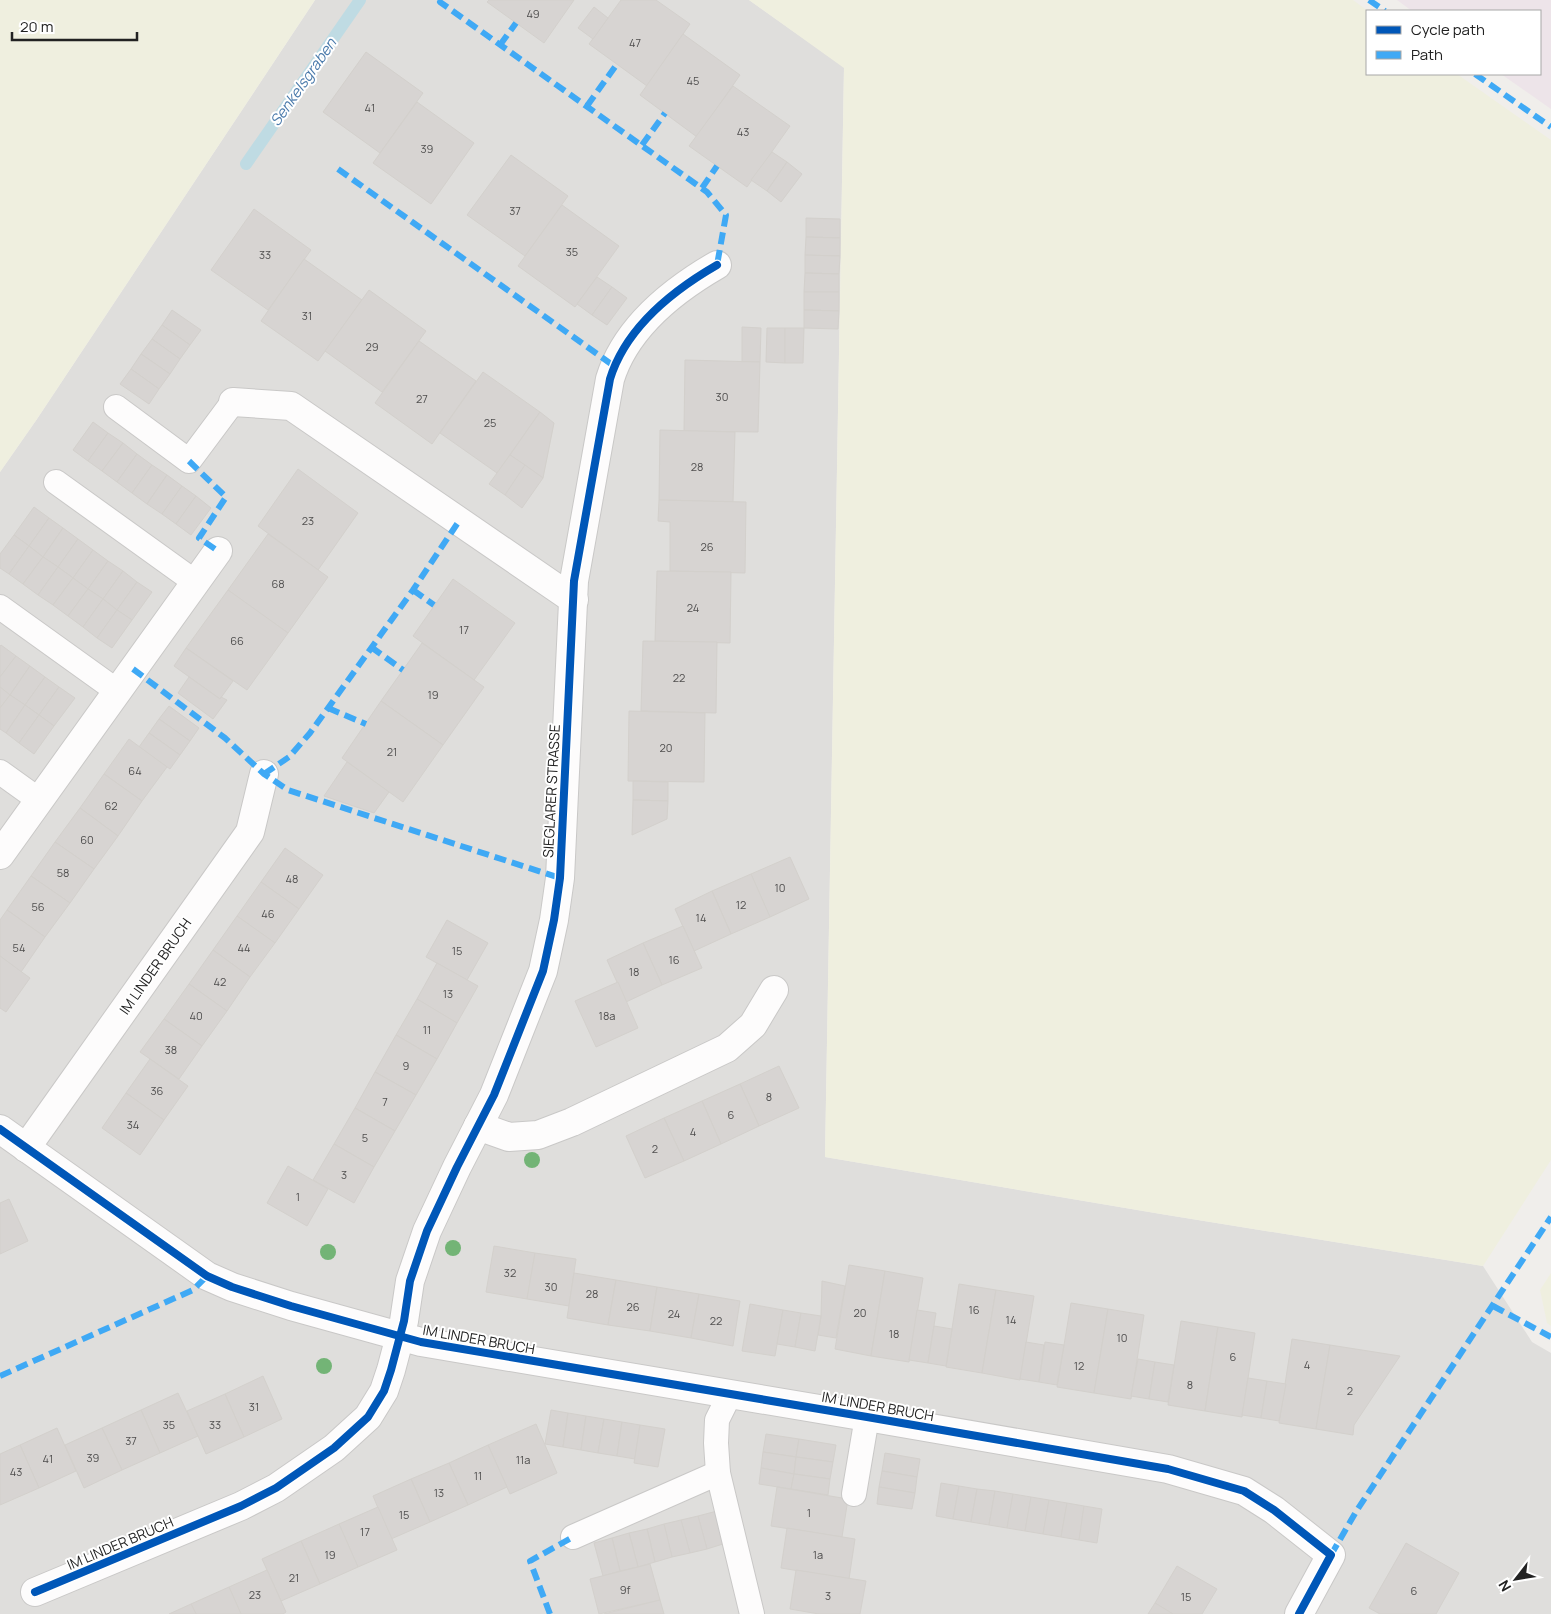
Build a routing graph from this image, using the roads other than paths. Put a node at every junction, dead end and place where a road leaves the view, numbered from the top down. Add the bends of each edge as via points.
1 (717, 265) dead end
2 (233, 402) joint
3 (116, 407) dead end
4 (56, 482) dead end
5 (218, 551) dead end
6 (195, 582) junction
7 (574, 600) junction
8 (0, 607) edge
9 (117, 691) junction
10 (0, 772) edge
11 (264, 774) dead end
12 (39, 800) junction
13 (0, 855) edge
14 (774, 990) dead end
15 (478, 1126) junction
16 (0, 1129) edge
17 (26, 1148) junction
18 (400, 1337) junction
19 (730, 1394) junction
20 (867, 1416) junction
21 (718, 1473) junction
22 (854, 1494) dead end
23 (573, 1537) dead end
24 (35, 1592) dead end
25 (752, 1614) edge
26 (1298, 1614) edge

1 - 7 street, SIEGLARER STRASSE via 687,283 657,308 614,366 574,581
2 - 3 lane via 189,461
2 - 7 street via 292,406
4 - 6 lane
5 - 6 street
6 - 9 street
7 - 15 street, SIEGLARER STRASSE via 560,878 554,920 543,972 494,1095
8 - 9 lane
9 - 12 street
10 - 12 lane
11 - 17 street, IM LINDER BRUCH via 250,832
12 - 13 street
14 - 15 street via 754,1025 727,1048 572,1122 538,1135 509,1137
15 - 18 street, SIEGLARER STRASSE via 427,1231 410,1281
16 - 17 street, IM LINDER BRUCH
17 - 18 street, IM LINDER BRUCH via 207,1276 232,1288
18 - 19 street, IM LINDER BRUCH
18 - 24 street, IM LINDER BRUCH via 384,1391 368,1417 334,1448 276,1488 241,1506
19 - 20 street, IM LINDER BRUCH
19 - 21 lane via 717,1420
20 - 22 lane
20 - 26 street, IM LINDER BRUCH via 1168,1469 1244,1491 1331,1555
21 - 23 lane
21 - 25 lane

